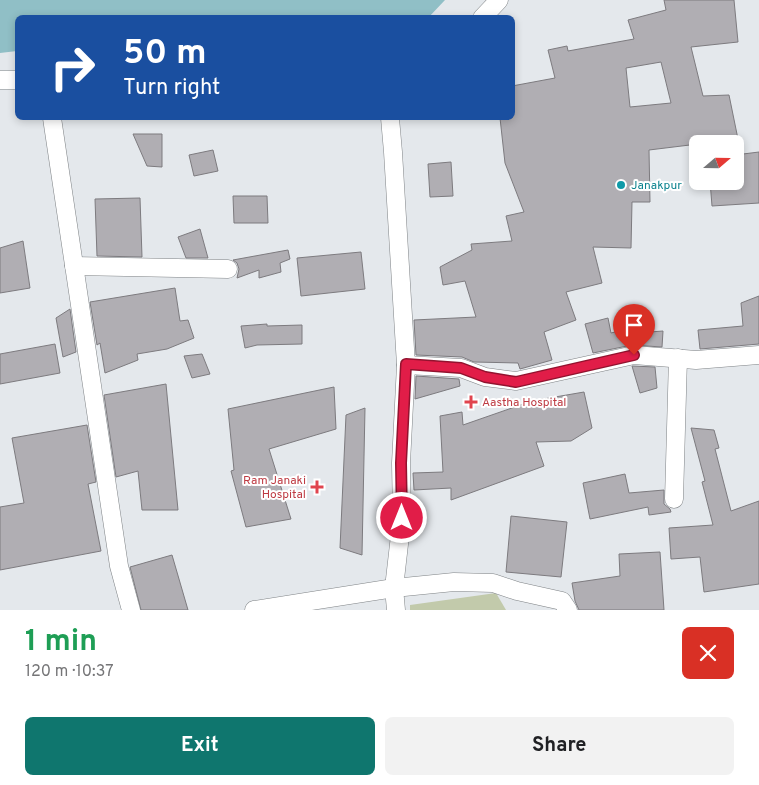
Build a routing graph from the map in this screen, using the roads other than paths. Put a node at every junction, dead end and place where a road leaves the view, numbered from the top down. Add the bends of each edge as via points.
1 (499, 0) edge
2 (485, 15) edge
3 (0, 80) edge
4 (15, 80) edge
5 (52, 120) edge
6 (390, 120) edge
7 (74, 266) junction
8 (228, 269) dead end
9 (759, 355) edge
10 (678, 358) junction
11 (406, 364) junction
12 (674, 499) dead end
13 (394, 588) junction
14 (131, 610) edge
15 (254, 610) edge
16 (396, 610) edge
17 (568, 610) edge

1 - 2 street
3 - 4 street
5 - 7 street
6 - 11 street
7 - 8 street
7 - 14 street via 119,566
9 - 10 street via 696,360
10 - 11 street via 634,355 516,382 485,377 461,368
10 - 12 street
11 - 13 street via 402,518
13 - 15 street
13 - 16 street
13 - 17 street via 454,582 494,583 562,601

